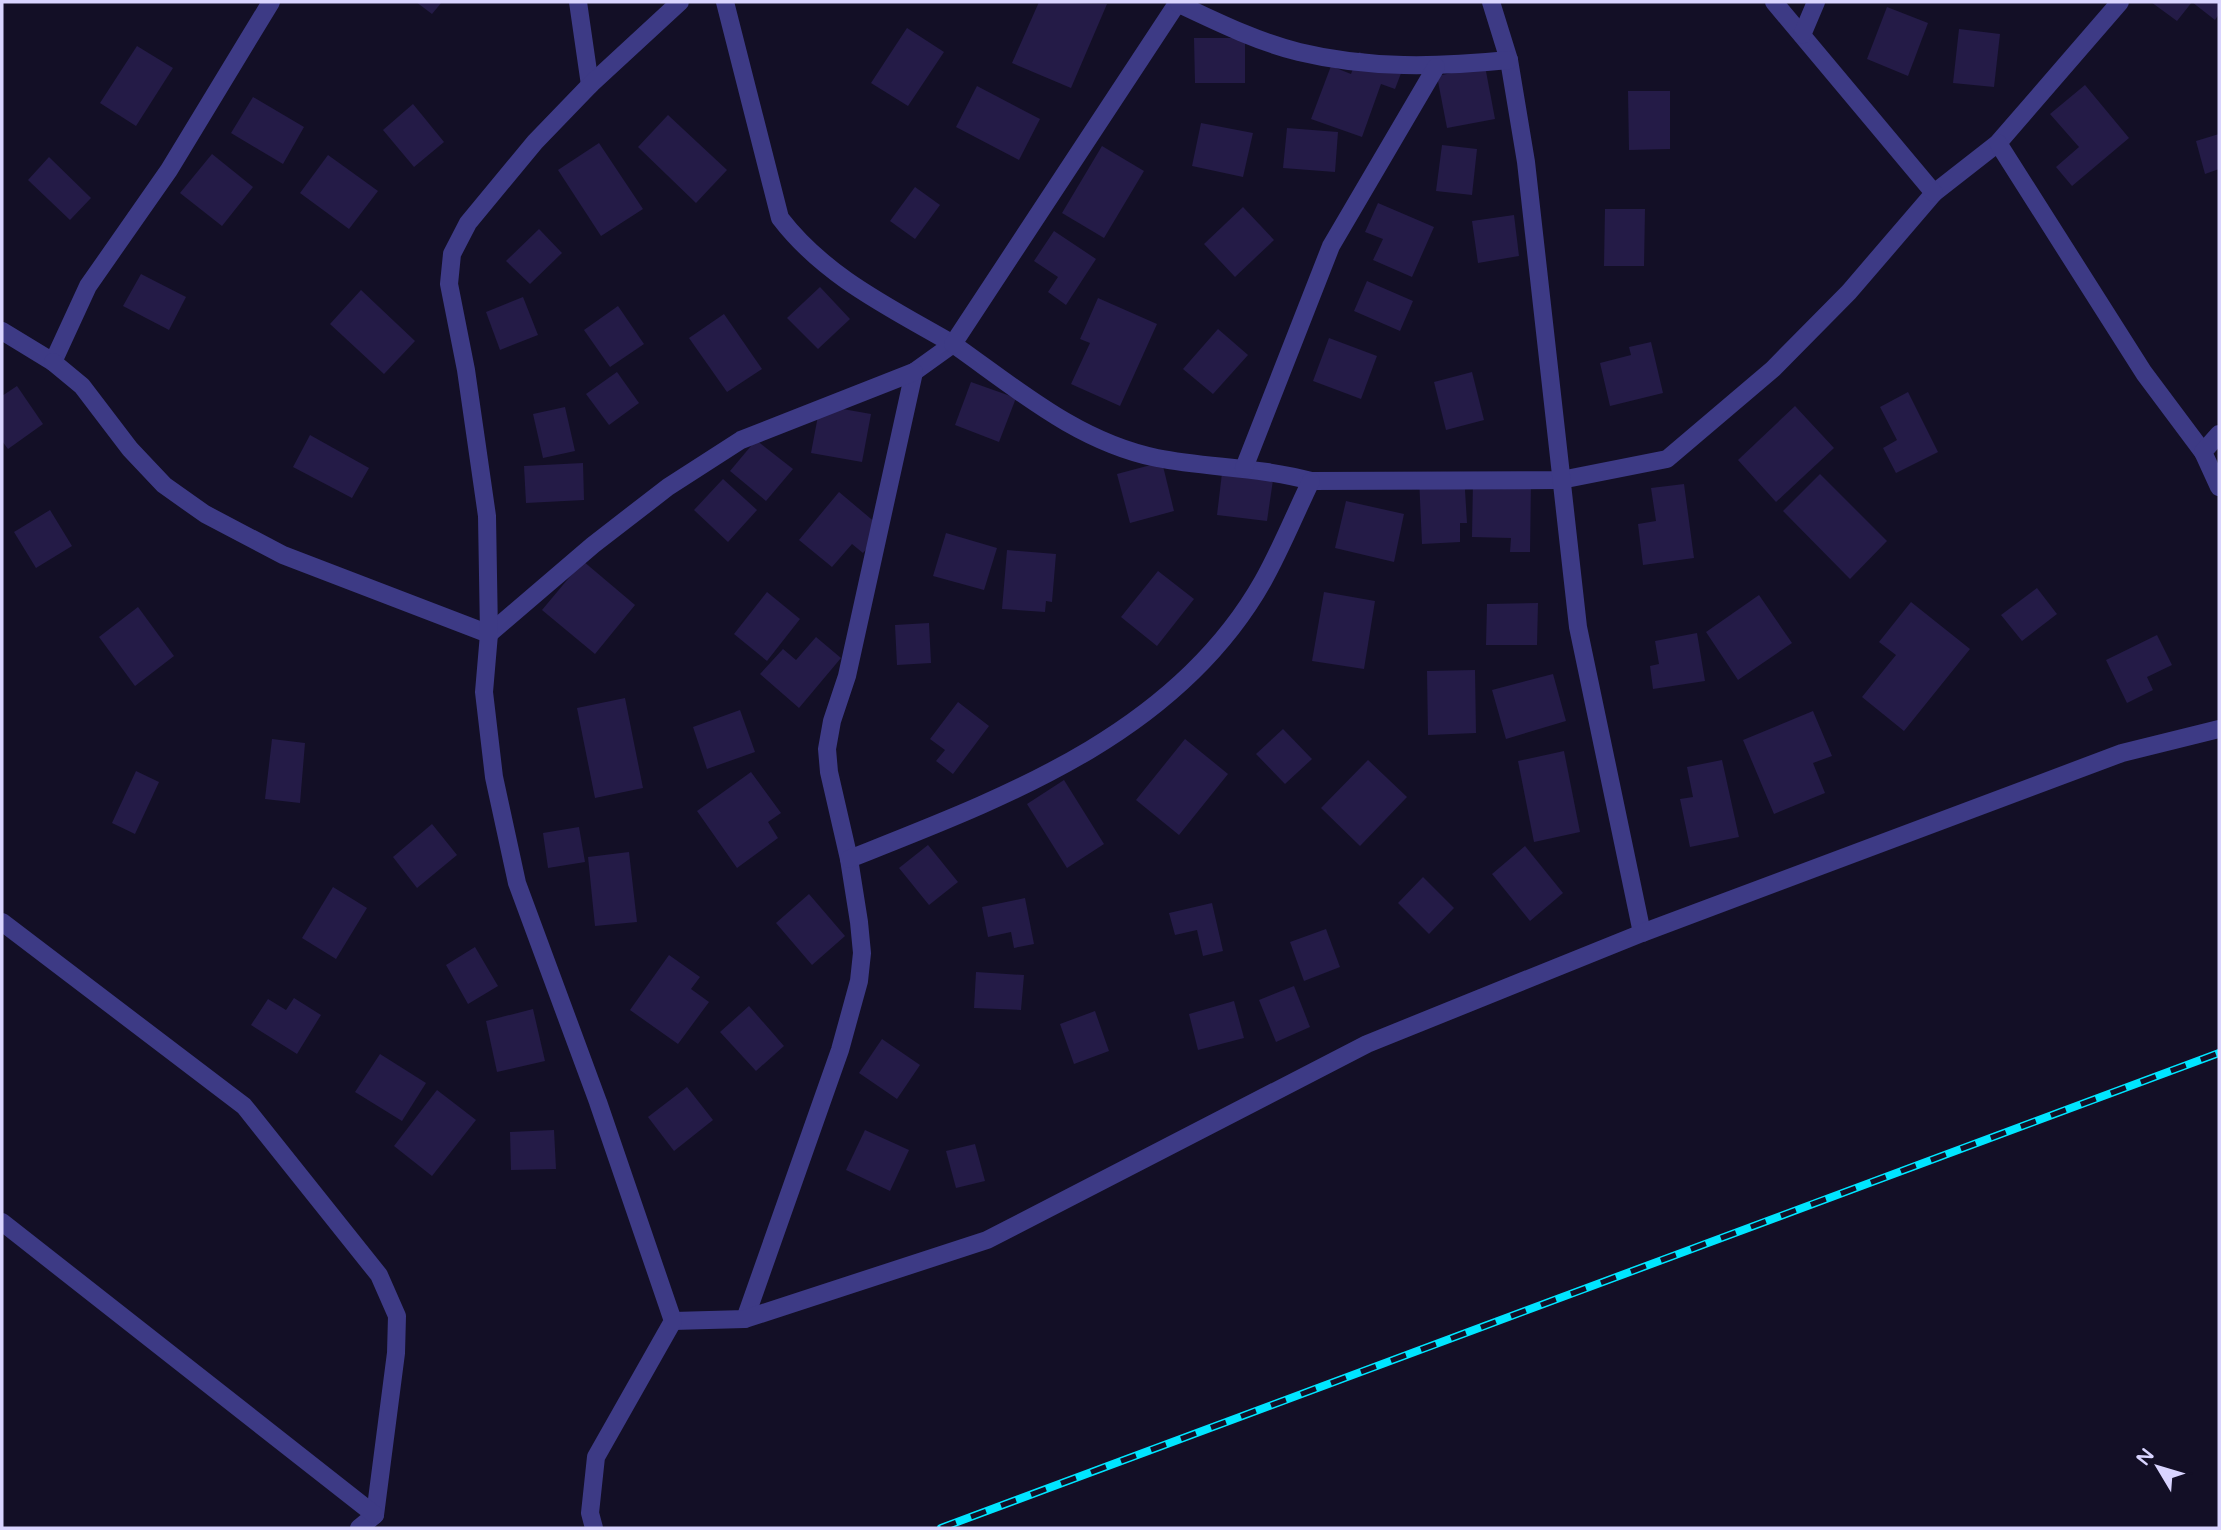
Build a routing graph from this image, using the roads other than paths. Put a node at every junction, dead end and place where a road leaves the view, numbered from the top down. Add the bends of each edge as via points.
1 (271, 2) edge
2 (578, 2) edge
3 (680, 2) edge
4 (725, 2) edge
5 (1491, 2) edge
6 (1774, 2) edge
7 (1816, 2) edge
8 (2120, 2) edge
9 (1179, 3) edge
10 (1802, 35) junction
11 (1509, 60) junction
12 (1436, 67) junction
13 (590, 85) junction
14 (1998, 143) junction
15 (1934, 193) junction
16 (2, 331) edge
17 (953, 344) junction
18 (54, 362) junction
19 (914, 372) junction
20 (2219, 434) edge
21 (2203, 452) junction
22 (1244, 468) junction
23 (1561, 480) junction
24 (1311, 481) junction
25 (2219, 486) edge
26 (489, 634) junction
27 (2219, 729) edge
28 (849, 859) junction
29 (2, 922) edge
30 (1642, 933) junction
31 (2, 1222) edge
32 (745, 1319) junction
33 (673, 1321) junction
34 (374, 1515) junction
35 (359, 1528) edge
36 (594, 1528) edge

1 - 18 street via 169,170 88,286
2 - 13 street
3 - 13 street
4 - 17 street via 780,218 802,247 837,276
5 - 11 street
6 - 10 street
7 - 10 street
8 - 14 street
9 - 12 street via 1299,52
9 - 17 street
10 - 15 street
11 - 12 street
11 - 23 street via 1526,162
12 - 22 street via 1331,246
13 - 26 street via 534,142 476,213 452,254 449,284 487,516
14 - 15 street
14 - 21 street via 2144,373
15 - 23 street via 1849,292 1782,359 1667,459
16 - 18 street
17 - 19 street
17 - 22 street via 1074,429 1158,458
18 - 26 street via 82,386 164,485 205,514 284,555
19 - 26 street via 741,440 625,520
19 - 28 street via 827,750
20 - 21 street
21 - 25 street
22 - 24 street
23 - 24 street
23 - 30 street via 1578,627
24 - 28 street via 1262,583 1220,641 1169,694 1102,744 1049,774
26 - 33 street via 484,692 494,777 517,883
27 - 30 street via 2122,753
28 - 32 street via 862,953 859,981 840,1050
29 - 34 street via 244,1106 379,1275 397,1316 397,1353
30 - 32 street via 1367,1044 987,1240
31 - 34 street
32 - 33 street
33 - 36 street via 596,1457 590,1513
34 - 35 street

